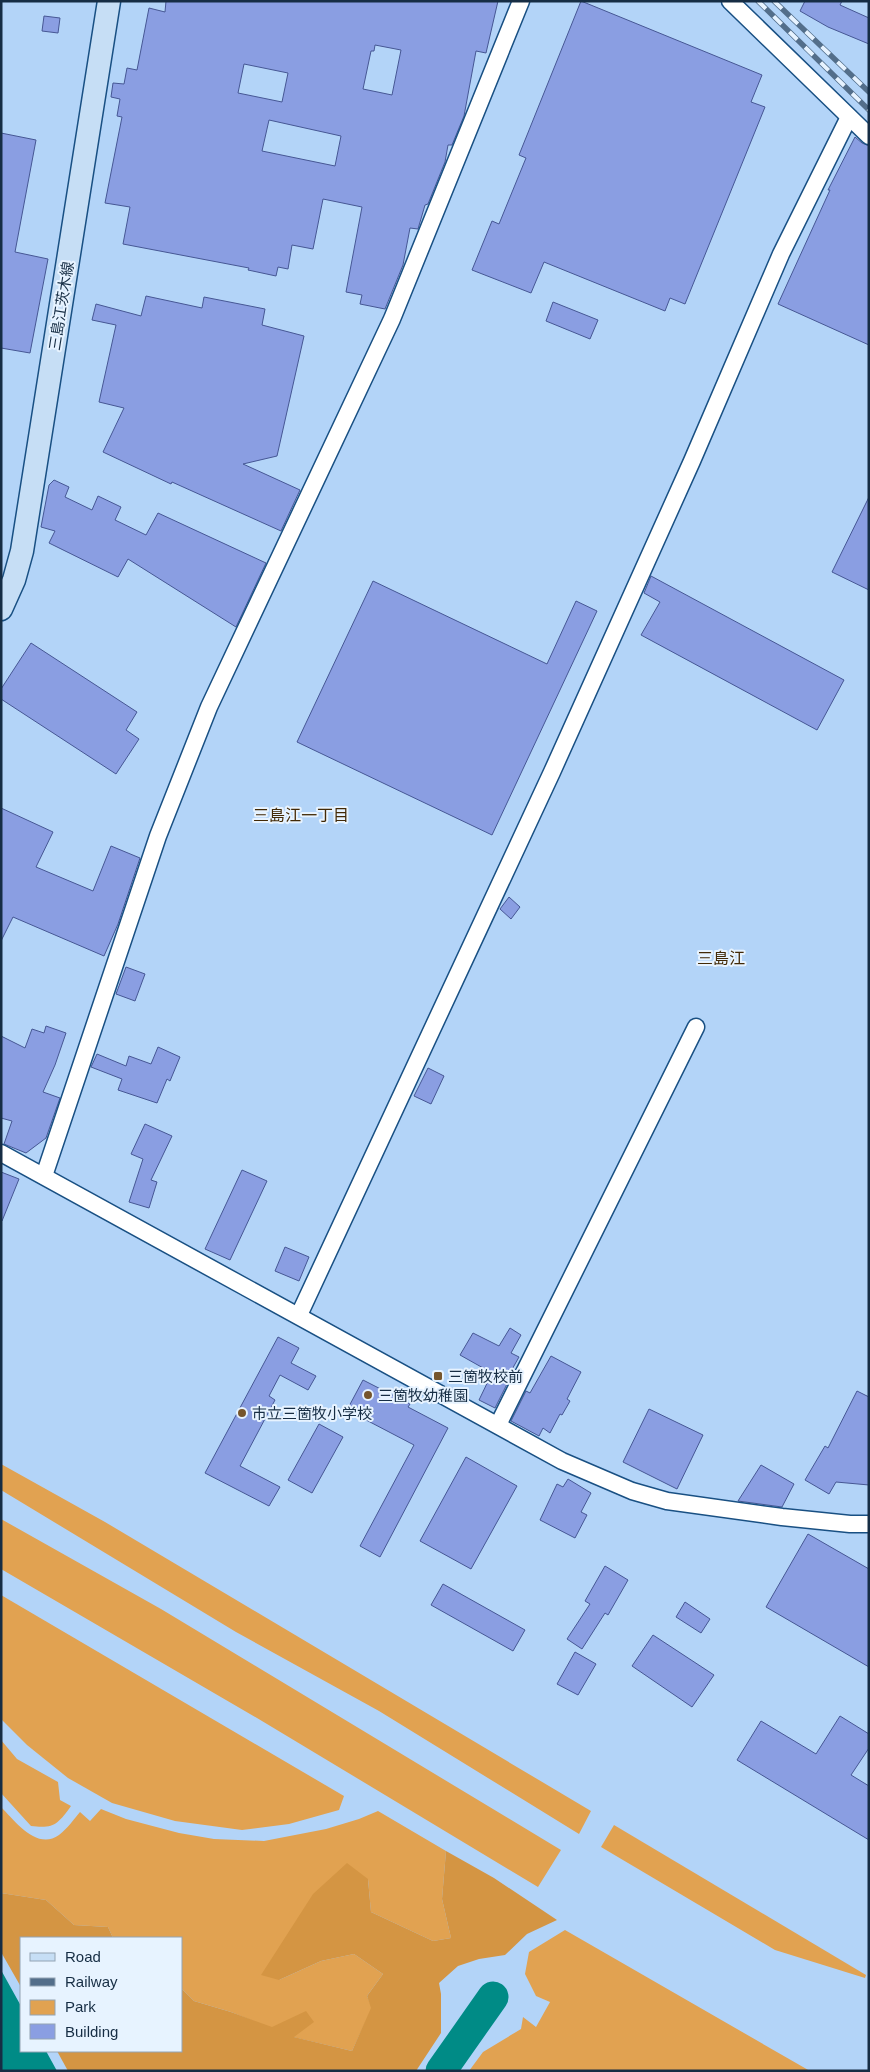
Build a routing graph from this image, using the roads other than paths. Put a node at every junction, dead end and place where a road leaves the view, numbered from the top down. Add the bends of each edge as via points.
1 (109, 1) edge
2 (521, 1) edge
3 (730, 1) edge
4 (849, 117) junction
5 (869, 136) edge
6 (1, 609) edge
7 (696, 1027) dead end
8 (1, 1153) edge
9 (44, 1176) junction
10 (299, 1315) junction
11 (498, 1425) junction
12 (869, 1524) edge

1 - 6 main road, 三島江茨木線 via 22,551
2 - 9 street via 392,319 209,707 158,836
3 - 4 street
4 - 5 street
4 - 10 street via 781,254 552,772
7 - 11 street
8 - 9 street
9 - 10 street
10 - 11 street
11 - 12 street via 562,1461 632,1491 667,1501 782,1517

